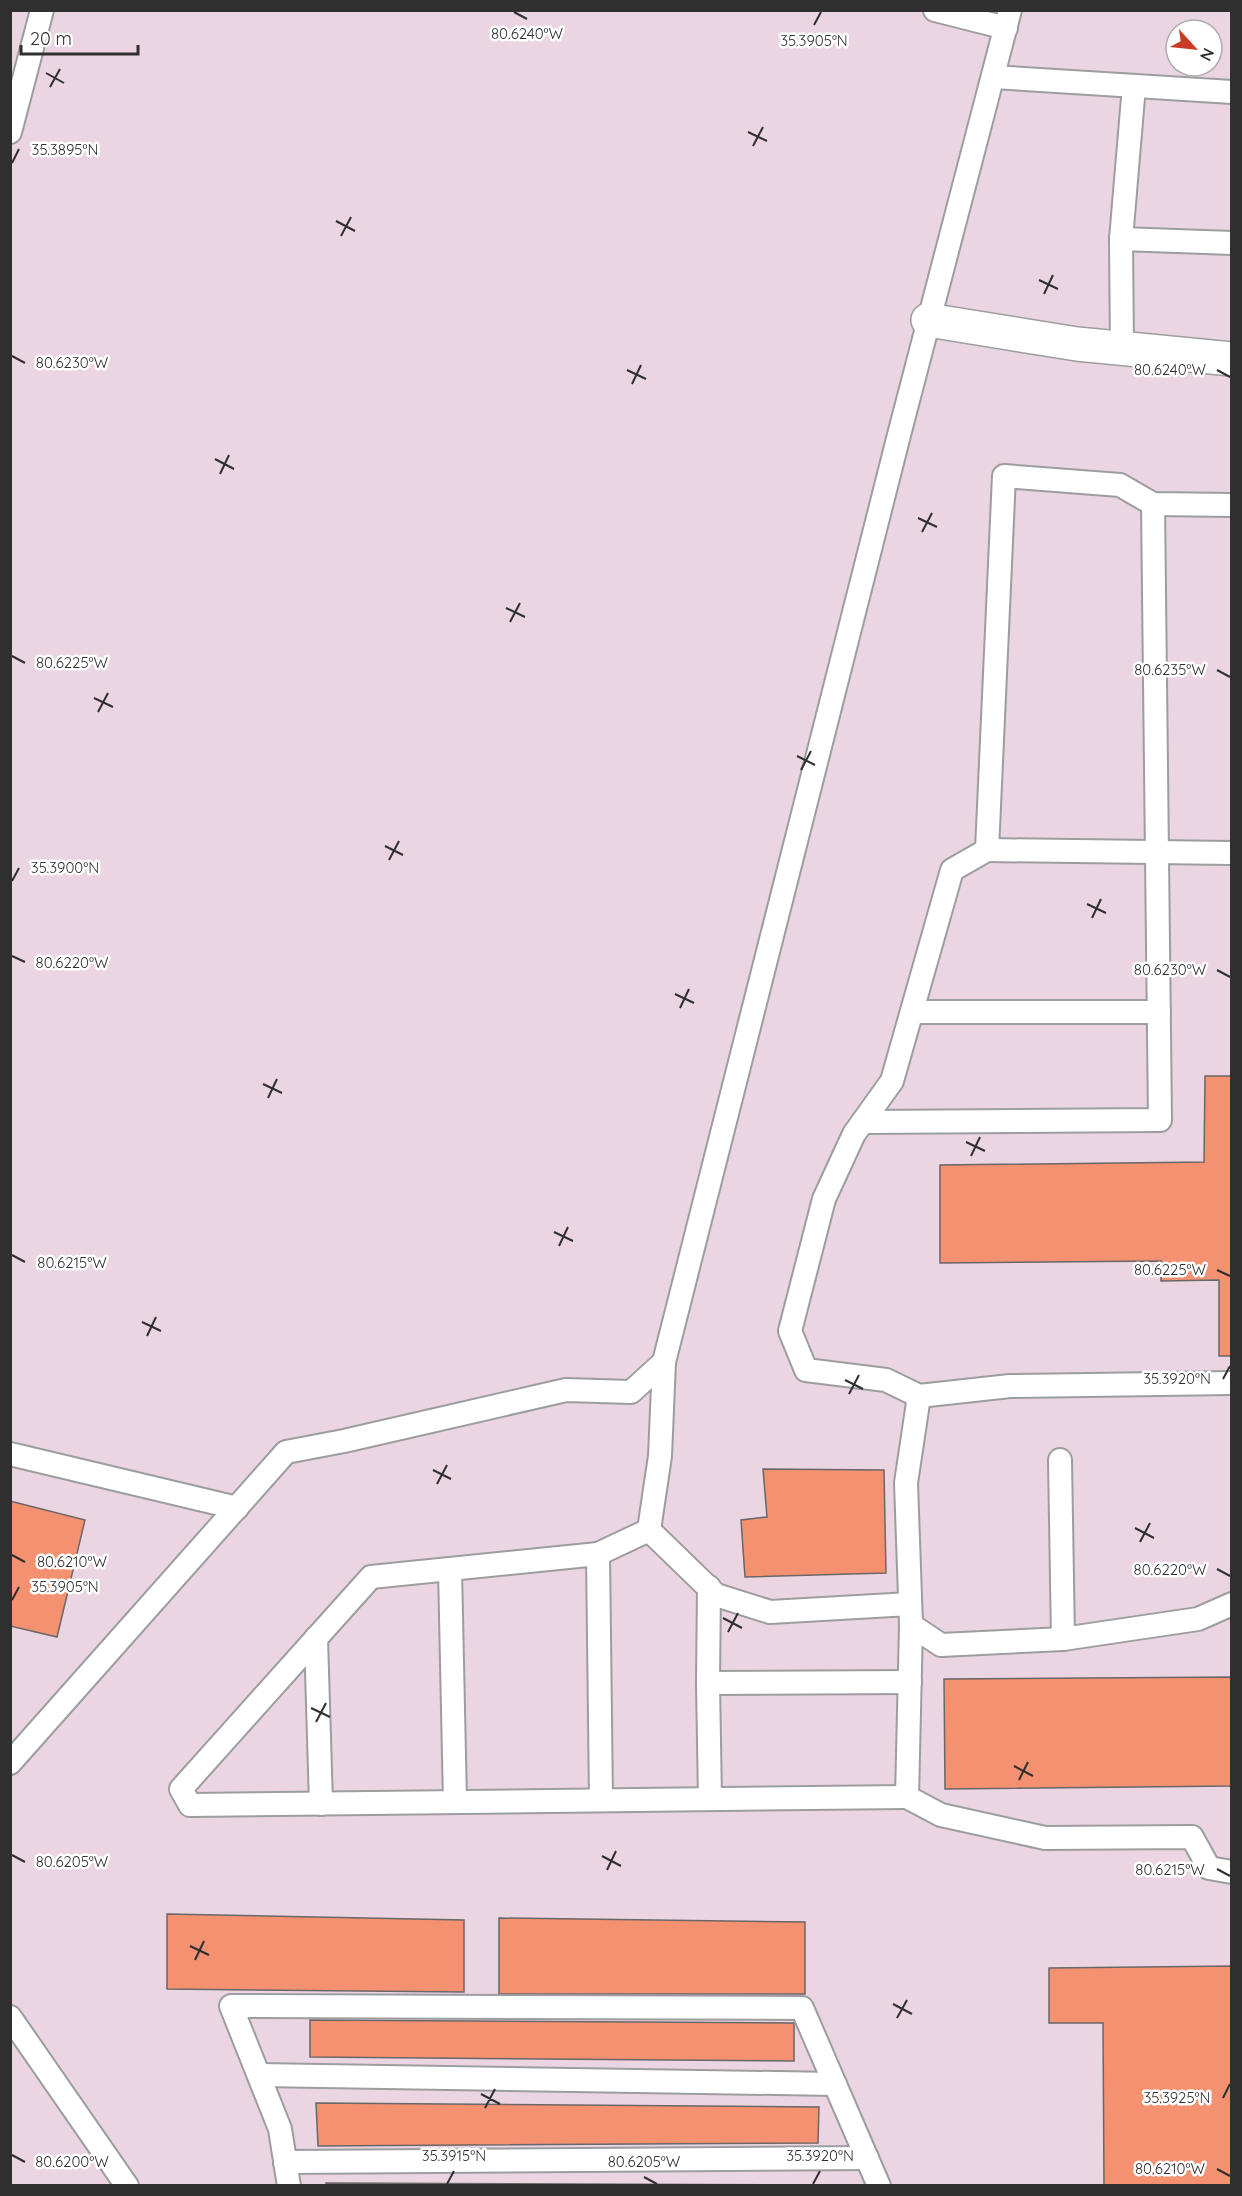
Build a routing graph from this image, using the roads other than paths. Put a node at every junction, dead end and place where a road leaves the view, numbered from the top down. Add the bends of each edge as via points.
1 (42, 10) edge
2 (935, 10) edge
3 (1008, 19) edge
4 (993, 77) junction
5 (1134, 86) junction
6 (1232, 92) edge
7 (10, 132) edge
8 (1121, 239) junction
9 (1232, 243) edge
10 (928, 320) junction
11 (1122, 349) junction
12 (1232, 359) edge
13 (1153, 504) junction
14 (1232, 505) edge
15 (987, 850) junction
16 (1157, 853) junction
17 (1232, 853) edge
18 (912, 1012) junction
19 (1159, 1012) junction
20 (863, 1122) junction
21 (663, 1362) junction
22 (1232, 1383) edge
23 (920, 1396) junction
24 (10, 1454) edge
25 (1060, 1460) dead end
26 (237, 1508) junction
27 (649, 1530) junction
28 (598, 1554) junction
29 (450, 1569) junction
30 (709, 1587) junction
31 (1232, 1604) edge
32 (910, 1615) junction
33 (316, 1638) junction
34 (1063, 1639) junction
35 (910, 1682) junction
36 (708, 1683) junction
37 (10, 1763) edge
38 (907, 1797) junction
39 (710, 1799) junction
40 (601, 1800) junction
41 (455, 1802) junction
42 (321, 1803) junction
43 (1232, 1872) edge
44 (10, 2018) edge
45 (258, 2075) junction
46 (835, 2084) junction
47 (867, 2158) junction
48 (285, 2162) junction
49 (117, 2181) edge
50 (289, 2186) edge
51 (879, 2186) edge

1 - 7 lane
2 - 3 lane
3 - 4 lane
4 - 5 lane
4 - 10 lane
5 - 6 lane
5 - 8 lane
8 - 9 lane
8 - 11 lane
10 - 11 street
10 - 21 lane
11 - 12 street
13 - 14 lane
13 - 15 lane via 1120,485 1004,476
13 - 16 lane
15 - 16 lane
15 - 18 lane via 952,870
16 - 17 lane
16 - 19 lane
18 - 19 lane
18 - 20 lane via 892,1081
19 - 20 lane via 1160,1120
20 - 23 lane via 824,1199 790,1330 806,1370 886,1380
21 - 26 lane via 631,1392 566,1390 286,1452
21 - 27 lane via 660,1456
22 - 23 lane via 1010,1386
23 - 32 lane via 906,1483
24 - 26 lane
25 - 34 lane
26 - 37 lane
27 - 28 lane
27 - 30 lane
28 - 29 lane
28 - 40 lane
29 - 33 lane via 371,1577
29 - 41 lane
30 - 32 lane via 716,1595 771,1612
30 - 36 lane
31 - 34 lane via 1198,1619
32 - 34 lane via 941,1645
32 - 35 lane
33 - 42 lane
33 - 42 lane via 182,1789 190,1805
35 - 36 lane
35 - 38 lane
36 - 39 lane
38 - 39 lane
38 - 43 lane via 941,1815 1045,1838 1192,1837 1209,1868
39 - 40 lane
40 - 41 lane
41 - 42 lane
44 - 49 lane
45 - 46 lane
45 - 46 lane via 231,2006 802,2008
45 - 48 lane via 280,2129
46 - 47 lane
47 - 48 lane
47 - 51 lane
48 - 50 lane

